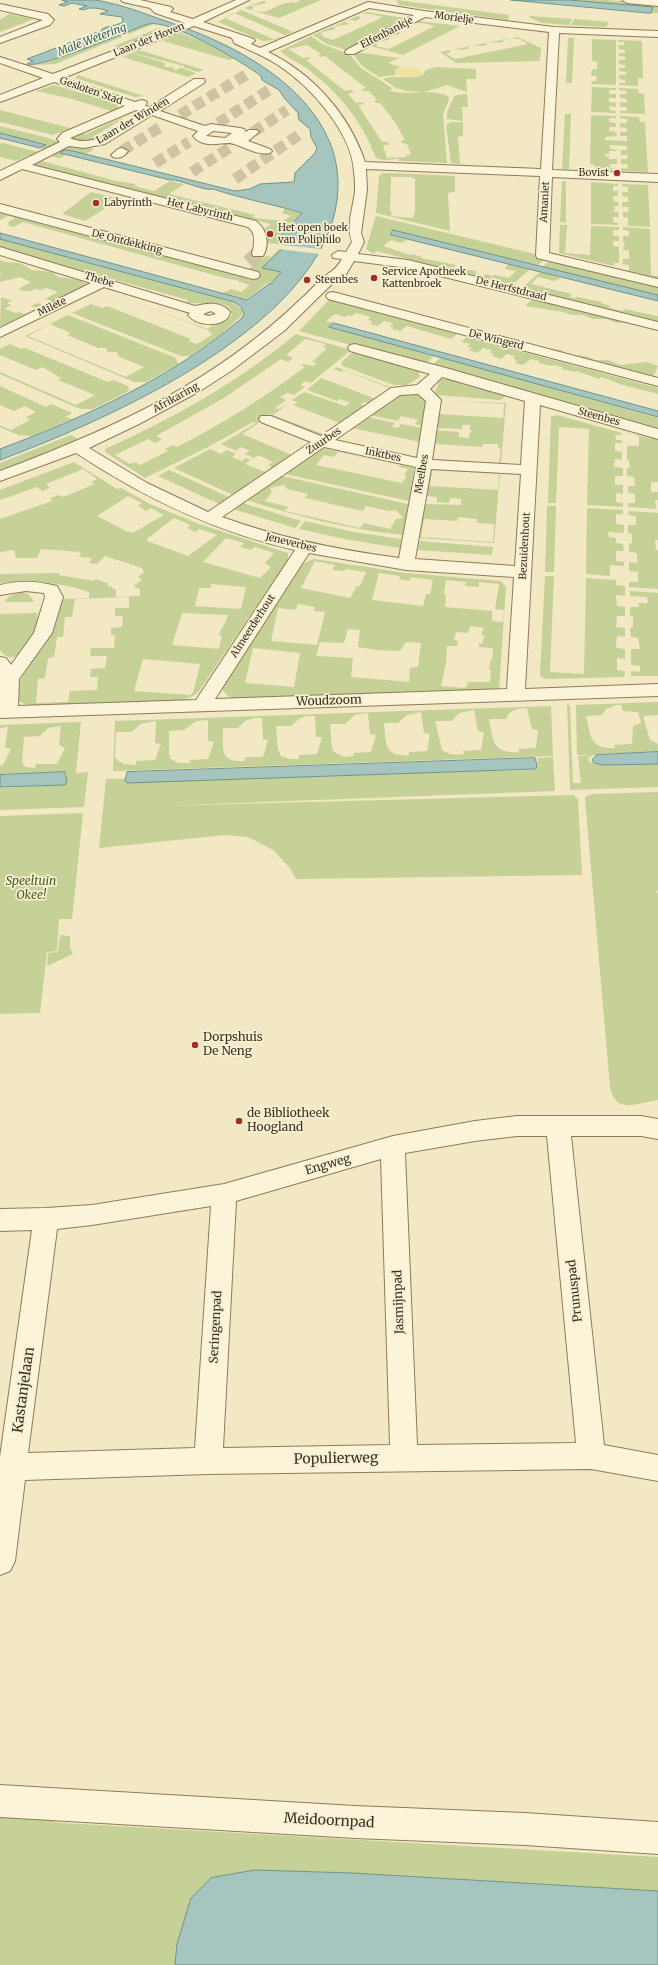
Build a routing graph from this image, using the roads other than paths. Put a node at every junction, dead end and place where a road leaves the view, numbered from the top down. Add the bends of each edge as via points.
1 (126, 0) edge
2 (232, 0) edge
3 (244, 0) edge
4 (627, 0) edge
5 (658, 3) edge
6 (0, 7) edge
7 (424, 14) junction
8 (181, 22) junction
9 (554, 30) junction
10 (658, 34) edge
11 (0, 40) edge
12 (263, 51) junction
13 (350, 52) dead end
14 (0, 60) edge
15 (38, 72) junction
16 (53, 78) junction
17 (21, 79) dead end
18 (0, 99) edge
19 (135, 106) junction
20 (152, 112) junction
21 (177, 117) junction
22 (162, 126) tunnel mouth
23 (68, 142) junction
24 (266, 151) dead end
25 (360, 165) junction
26 (23, 166) junction
27 (546, 174) junction
28 (0, 176) edge
29 (658, 178) edge
30 (0, 208) edge
31 (0, 251) edge
32 (258, 253) dead end
33 (344, 256) junction
34 (248, 262) tunnel mouth
35 (231, 269) junction
36 (254, 275) dead end
37 (104, 282) junction
38 (658, 283) edge
39 (333, 296) dead end
40 (197, 311) dead end
41 (658, 326) edge
42 (0, 333) edge
43 (355, 348) dead end
44 (441, 371) junction
45 (658, 382) edge
46 (421, 389) junction
47 (533, 398) junction
48 (266, 419) dead end
49 (658, 434) edge
50 (322, 442) junction
51 (78, 447) junction
52 (424, 464) junction
53 (530, 470) junction
54 (0, 476) edge
55 (208, 518) junction
56 (305, 547) junction
57 (406, 565) junction
58 (524, 572) junction
59 (0, 590) edge
60 (0, 662) edge
61 (10, 679) junction
62 (658, 690) edge
63 (516, 694) junction
64 (202, 705) junction
65 (4, 712) edge
66 (561, 1126) junction
67 (658, 1129) edge
68 (393, 1146) junction
69 (224, 1194) junction
70 (46, 1219) junction
71 (0, 1220) edge
72 (591, 1456) junction
73 (404, 1458) junction
74 (208, 1460) junction
75 (14, 1467) junction
76 (658, 1468) edge
77 (0, 1561) edge
78 (0, 1801) edge
79 (658, 1838) edge

1 - 8 street, Afrikaring via 154,7
2 - 8 street, Laan der Hoven
3 - 8 street, Laan der Hoven
4 - 5 street
6 - 11 street via 45,16 49,20 46,24
7 - 9 street, Morielje
7 - 12 street, Morielje via 368,5
7 - 13 street, Elfenbankje
8 - 12 street, Afrikaring via 218,29
8 - 15 street, Laan der Hoven
8 - 16 street, Laan der Hoven
9 - 10 street, Morielje
9 - 27 street, Amaniet
12 - 25 street, Afrikaring via 282,63 320,95 336,113 348,132
14 - 15 street
15 - 16 street
15 - 17 street, Laan der Hoven
16 - 18 street, Laan der Hoven
16 - 19 street, Gesloten Stad
19 - 20 street, Gesloten Stad
19 - 20 street, Laan der Winden via 196,80 200,81
19 - 23 street via 66,135 63,139
20 - 21 street, Gesloten Stad
20 - 23 street, Laan der Winden via 96,144
21 - 22 street
21 - 24 street, Gesloten Stad via 205,132 238,129 240,139
23 - 26 street
25 - 27 street
25 - 33 street, Afrikaring via 361,190 355,233 358,242
26 - 28 street
26 - 32 street, Het Labyrinth via 252,224 257,227 261,245
27 - 29 street
27 - 38 street, Amaniet via 542,255
30 - 35 street, De Ontdekking
31 - 37 street, Thebe
33 - 41 street, De Herfstdraad via 408,264
33 - 51 street, Afrikaring via 340,273 328,280 279,328 226,368 156,410
34 - 35 street
35 - 36 street, De Ontdekking
37 - 40 street, Thebe
37 - 42 street, Milete
39 - 45 street, De Wingerd
43 - 44 street, Steenbes
44 - 46 street
44 - 47 street, Steenbes
46 - 50 street, Zuurbes via 396,391
46 - 52 street, Meelbes via 434,400
47 - 49 street, Steenbes
47 - 53 street, Bezuidenhout
48 - 50 street, Inktbes
50 - 52 street, Inktbes
50 - 55 street, Zuurbes
51 - 54 street, Afrikaring
51 - 55 street, Jeneverbes via 140,486
52 - 53 street, Inktbes
52 - 57 street, Meelbes
53 - 58 street, Bezuidenhout
55 - 56 street, Jeneverbes via 254,534
56 - 57 street, Jeneverbes
56 - 64 street, Almeerderhout
57 - 58 street, Jeneverbes
58 - 63 street, Bezuidenhout
59 - 61 street via 24,585 40,586 51,590 54,597 42,633
60 - 61 street
61 - 65 street
62 - 63 street, Woudzoom
63 - 64 street, Woudzoom
64 - 65 street, Woudzoom
66 - 67 street, Engweg via 641,1126
66 - 68 street, Engweg via 517,1126
66 - 72 street, Prunuspad
68 - 69 street, Engweg
68 - 73 street, Jasmijnpad
69 - 70 street, Engweg
69 - 74 street, Seringenpad
70 - 71 street, Engweg
70 - 75 street, Kastanjelaan
72 - 73 street, Populierweg
72 - 76 street, Populierweg
73 - 74 street, Populierweg
74 - 75 street, Populierweg
75 - 77 street, Kastanjelaan
78 - 79 street, Meidoornpad

